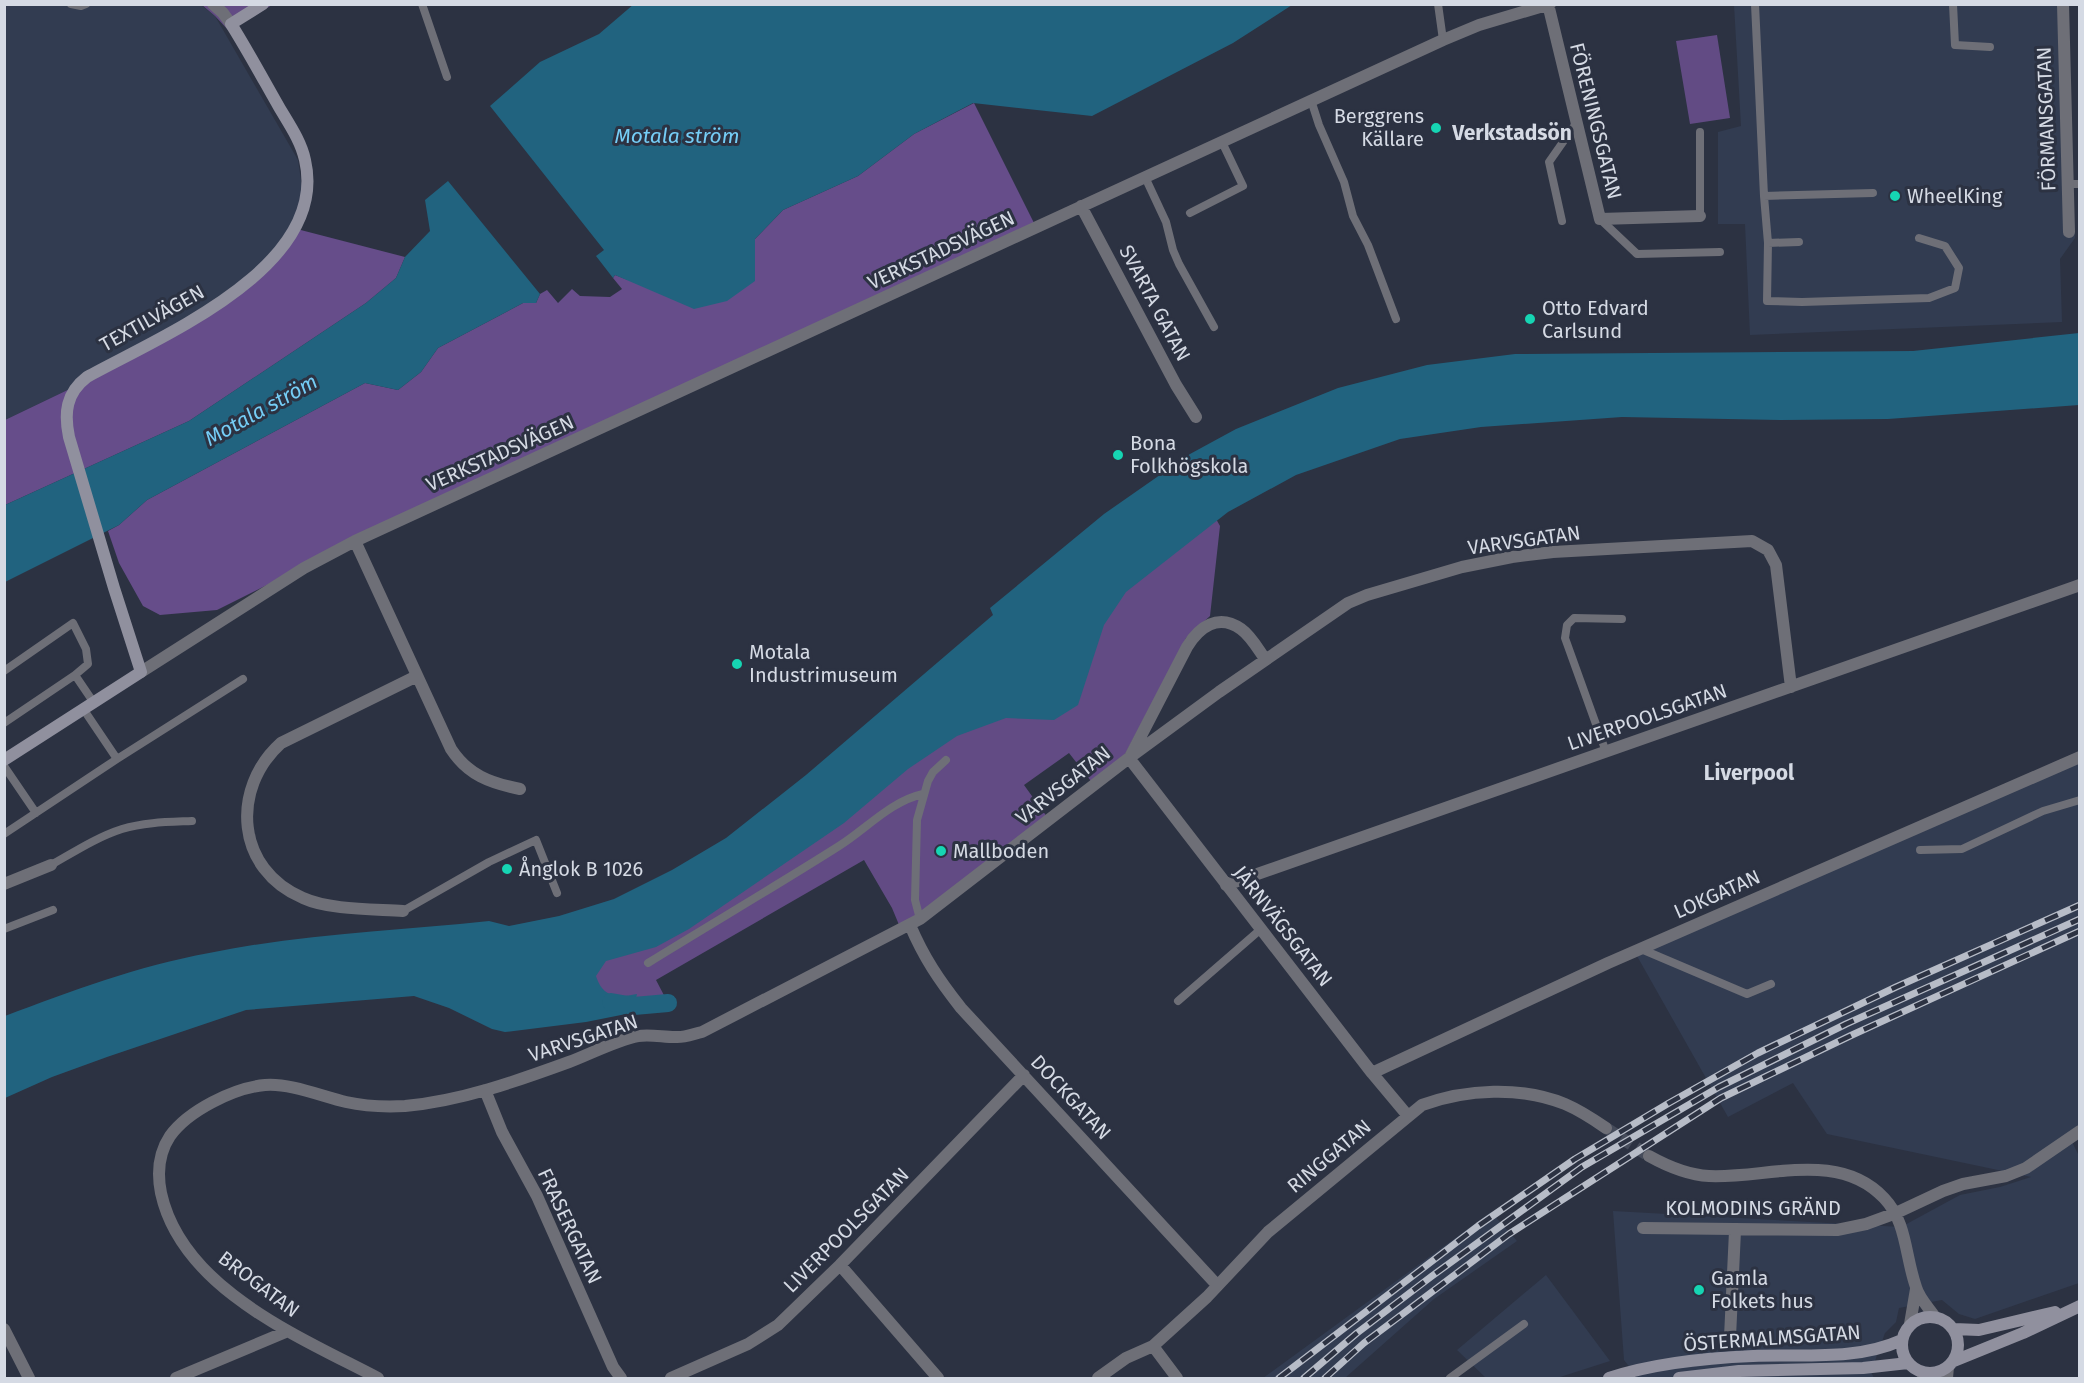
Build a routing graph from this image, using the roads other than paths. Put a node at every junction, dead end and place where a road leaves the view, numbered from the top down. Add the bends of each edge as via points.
1 (71, 4) edge
2 (86, 4) edge
3 (213, 4) edge
4 (263, 4) edge
5 (422, 4) edge
6 (1438, 4) edge
7 (1755, 4) edge
8 (1953, 4) edge
9 (2063, 4) edge
10 (1549, 5) edge
11 (231, 24) junction
12 (1443, 40) junction
13 (1990, 47) dead end
14 (447, 77) dead end
15 (1311, 100) junction
16 (1576, 122) junction
17 (1700, 132) dead end
18 (1222, 142) junction
19 (1145, 177) junction
20 (2074, 184) edge
21 (1873, 193) dead end
22 (1764, 196) junction
23 (1081, 206) junction
24 (1190, 213) dead end
25 (1700, 216) joint
26 (1600, 219) junction
27 (1562, 220) dead end
28 (2069, 232) dead end
29 (1919, 238) dead end
30 (1799, 242) dead end
31 (1768, 243) junction
32 (1720, 252) dead end
33 (1396, 319) dead end
34 (1215, 327) dead end
35 (1196, 417) dead end
36 (355, 541) junction
37 (2079, 585) edge
38 (1622, 619) dead end
39 (1265, 659) junction
40 (4, 671) edge
41 (141, 672) junction
42 (75, 675) junction
43 (417, 676) junction
44 (243, 679) dead end
45 (1791, 687) junction
46 (89, 706) junction
47 (4, 723) edge
48 (1606, 752) junction
49 (2079, 757) edge
50 (117, 759) junction
51 (1129, 759) junction
52 (4, 760) edge
53 (946, 760) dead end
54 (4, 766) edge
55 (520, 789) dead end
56 (923, 794) junction
57 (2079, 800) edge
58 (36, 813) junction
59 (192, 821) dead end
60 (4, 834) edge
61 (1920, 850) dead end
62 (51, 865) joint
63 (4, 884) edge
64 (1226, 885) junction
65 (557, 893) dead end
66 (53, 910) dead end
67 (403, 911) joint
68 (915, 922) junction
69 (4, 928) edge
70 (1261, 929) junction
71 (1641, 949) junction
72 (648, 963) dead end
73 (1771, 984) dead end
74 (1178, 1001) dead end
75 (1372, 1073) junction
76 (1024, 1075) junction
77 (485, 1090) junction
78 (1408, 1116) junction
79 (1606, 1128) tunnel mouth
80 (2079, 1131) edge
81 (163, 1146) joint
82 (1649, 1156) tunnel mouth
83 (1896, 1213) junction
84 (1643, 1228) dead end
85 (1735, 1231) junction
86 (840, 1266) junction
87 (1217, 1285) junction
88 (1916, 1289) junction
89 (2079, 1306) edge
90 (1935, 1317) junction
91 (1524, 1324) dead end
92 (1910, 1324) junction
93 (4, 1329) edge
94 (1954, 1329) junction
95 (288, 1331) junction
96 (1730, 1337) dead end
97 (1902, 1340) junction
98 (1153, 1346) junction
99 (1908, 1363) junction
100 (1950, 1369) edge
101 (1924, 1375) edge
102 (29, 1378) edge
103 (176, 1378) edge
104 (378, 1378) edge
105 (621, 1378) edge
106 (671, 1378) edge
107 (938, 1378) edge
108 (1098, 1378) edge
109 (1177, 1378) edge
110 (1450, 1378) edge
111 (1609, 1378) edge
112 (1679, 1378) edge

1 - 2 lane
3 - 11 street
4 - 11 street
5 - 14 lane
6 - 12 lane
7 - 22 lane
8 - 13 lane via 1955,45
9 - 20 street, FÖRMANSGATAN
10 - 12 street, VERKSTADSVÄGEN
10 - 16 street, FÖRENINGSGATAN
11 - 41 street, TEXTILVÄGEN via 303,152 307,194 298,223 271,261 228,297 87,377 72,393 66,411 69,437
12 - 15 street, VERKSTADSVÄGEN
15 - 18 street, VERKSTADSVÄGEN
15 - 33 lane
16 - 26 street, FÖRENINGSGATAN
16 - 27 lane via 1549,162
17 - 25 lane
18 - 19 street, VERKSTADSVÄGEN
18 - 24 lane via 1243,186
19 - 23 street, VERKSTADSVÄGEN
19 - 34 lane via 1166,222 1179,264
20 - 28 street, FÖRMANSGATAN
21 - 22 lane
22 - 31 lane
23 - 35 street, SVARTA GATAN
23 - 36 street, VERKSTADSVÄGEN
25 - 26 street, FÖRENINGSGATAN
26 - 32 lane via 1637,254
29 - 31 lane via 1945,246 1959,268 1955,288 1929,298 1767,301
30 - 31 lane
36 - 41 street, VERKSTADSVÄGEN via 304,568
36 - 43 street
37 - 45 street, LIVERPOOLSGATAN
38 - 48 lane via 1574,618 1567,625 1565,638
39 - 45 street, VARVSGATAN via 1348,603 1462,567 1553,552 1752,541 1768,550 1776,565
39 - 51 street, VARVSGATAN
39 - 51 street via 1242,629 1230,624 1217,622 1195,633
40 - 42 lane via 72,623 86,649 88,664
41 - 46 street, VERKSTADSVÄGEN
42 - 46 lane
42 - 47 lane
43 - 55 street via 457,759 484,779
43 - 67 street via 281,743 256,773 247,811 248,831 256,854 274,879 290,892 321,904
44 - 50 lane
45 - 48 street, LIVERPOOLSGATAN
46 - 50 lane
46 - 52 street, VERKSTADSVÄGEN
48 - 64 street, LIVERPOOLSGATAN
49 - 71 street, LOKGATAN
50 - 58 lane
51 - 64 street, JÄRNVÄGSGATAN
51 - 68 street, VARVSGATAN
53 - 56 lane via 933,772
54 - 58 lane
56 - 68 lane via 915,844
56 - 72 lane via 892,807 841,844
57 - 61 lane via 2043,811 1962,849
58 - 60 lane
59 - 62 lane via 123,829
62 - 63 street
64 - 70 street, JÄRNVÄGSGATAN
65 - 67 lane via 536,840
66 - 69 lane
68 - 76 street, DOCKGATAN via 920,949 934,975
68 - 77 street, VARVSGATAN via 702,1032 677,1038 638,1036
70 - 74 lane
70 - 75 street, JÄRNVÄGSGATAN
71 - 73 lane via 1747,994
71 - 75 street, LOKGATAN
75 - 78 street, JÄRNVÄGSGATAN
76 - 86 street, LIVERPOOLSGATAN
76 - 87 street, DOCKGATAN
77 - 81 street, VARVSGATAN via 405,1106 375,1106 265,1085 206,1105 188,1116
77 - 105 street, FRASERGATAN
78 - 79 street, RINGGATAN via 1439,1099 1507,1092 1565,1104
78 - 87 street, RINGGATAN via 1268,1232
80 - 83 street, KOLMODINS GRÄND via 2026,1168 1963,1184
81 - 95 street, BROGATAN via 159,1183 164,1207 184,1245 223,1286
82 - 83 street via 1684,1172 1706,1176 1830,1170 1869,1186
83 - 85 street, KOLMODINS GRÄND via 1837,1230
83 - 88 street
84 - 85 street, KOLMODINS GRÄND
85 - 96 street
86 - 106 street, LIVERPOOLSGATAN via 765,1335
86 - 107 street
87 - 98 street, RINGGATAN
88 - 90 street
88 - 92 street
89 - 94 street via 1979,1330
89 - 100 street
90 - 92 street
90 - 94 street
91 - 110 lane
92 - 97 street
93 - 102 street
94 - 100 street via 1959,1345
95 - 103 street
95 - 104 street, BROGATAN
97 - 99 street via 1902,1352
97 - 111 street, ÖSTERMALMSGATAN via 1856,1353 1707,1359
98 - 108 street, RINGGATAN via 1126,1358
98 - 109 street
99 - 101 street
99 - 112 street, ÖSTERMALMSGATAN via 1739,1371
100 - 101 street

